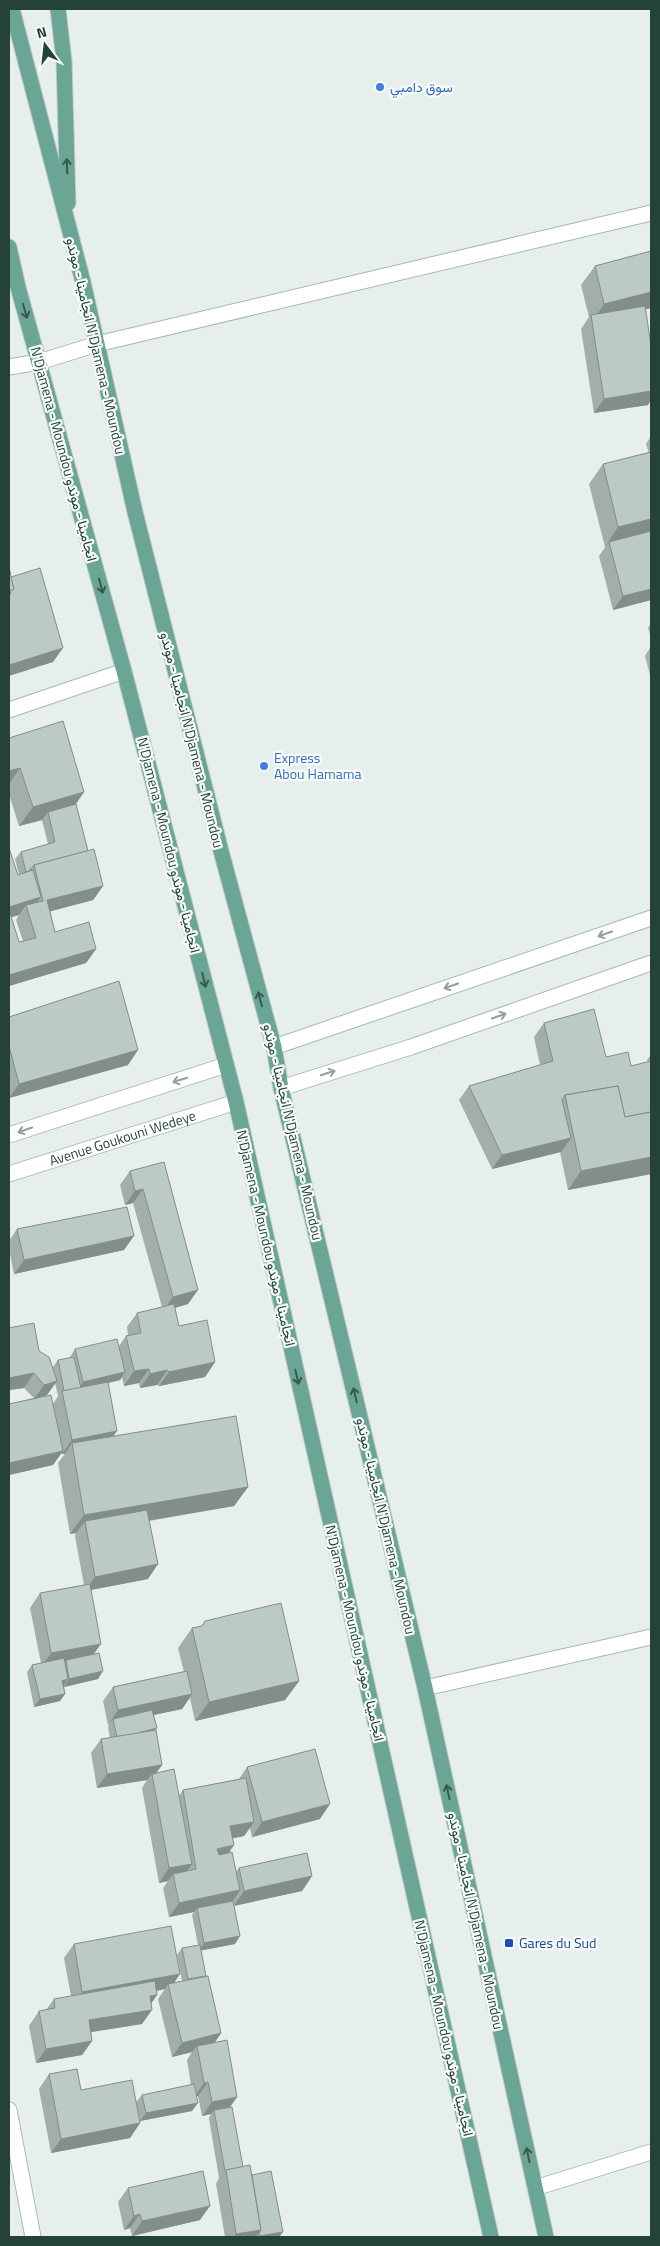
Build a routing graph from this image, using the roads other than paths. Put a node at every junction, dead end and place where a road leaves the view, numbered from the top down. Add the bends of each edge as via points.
1 (12, 9) edge
2 (58, 9) edge
3 (651, 213) edge
4 (69, 232) junction
5 (9, 247) edge
6 (9, 269) edge
7 (18, 287) junction
8 (97, 344) junction
9 (39, 362) junction
10 (9, 367) edge
11 (124, 671) junction
12 (9, 710) edge
13 (651, 918) edge
14 (651, 963) edge
15 (274, 1047) junction
16 (226, 1065) junction
17 (282, 1088) junction
18 (236, 1102) junction
19 (9, 1135) edge
20 (9, 1174) edge
21 (651, 1636) edge
22 (425, 1688) junction
23 (10, 2120) edge
24 (651, 2152) edge
25 (535, 2188) junction
26 (33, 2237) edge
27 (491, 2237) edge
28 (546, 2237) edge

1 - 4 main road, انجامينا - موندو N'Djamena - Moundou
4 -> 2 main road via 64,61
3 - 8 street
4 - 8 main road, انجامينا - موندو N'Djamena - Moundou
5 - 7 main road, N'Djamena - Moundou انجامينا - موندو
6 - 7 main road
7 -> 9 main road, N'Djamena - Moundou انجامينا - موندو
8 - 9 street
15 -> 8 main road, انجامينا - موندو N'Djamena - Moundou via 220,851 135,512
9 - 10 street
9 -> 11 main road, N'Djamena - Moundou انجامينا - موندو
11 - 12 street
11 -> 16 main road, N'Djamena - Moundou انجامينا - موندو
13 -> 15 street
17 -> 14 street via 411,1047
15 - 17 main road, انجامينا - موندو N'Djamena - Moundou
16 - 18 main road, N'Djamena - Moundou انجامينا - موندو
16 -> 19 street
22 -> 17 main road, انجامينا - موندو N'Djamena - Moundou
18 - 20 street, Avenue Goukouni Wedeye
18 -> 27 main road, N'Djamena - Moundou انجامينا - موندو
21 - 22 street
25 -> 22 main road, انجامينا - موندو N'Djamena - Moundou
23 - 26 street
24 - 25 street
25 - 28 main road, انجامينا - موندو N'Djamena - Moundou

